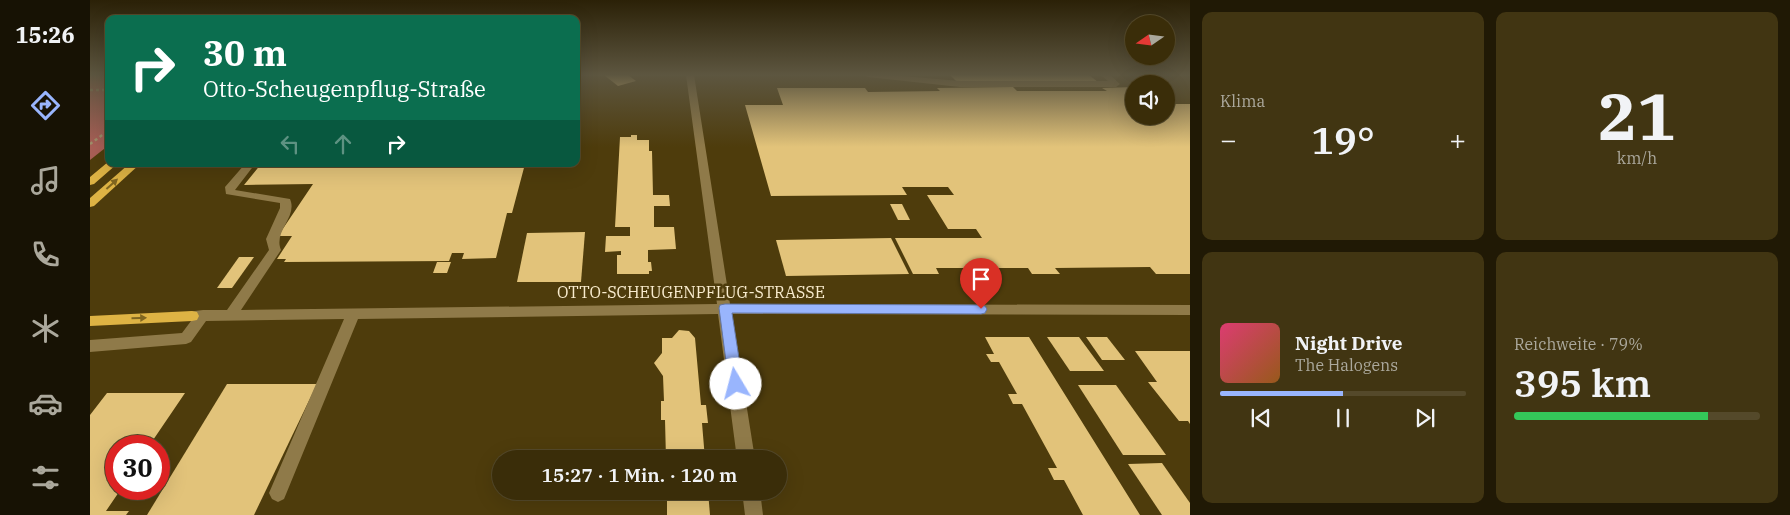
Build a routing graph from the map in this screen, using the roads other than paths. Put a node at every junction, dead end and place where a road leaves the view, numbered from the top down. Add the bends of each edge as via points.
1 (694, 99) edge
2 (108, 167) edge
3 (132, 167) edge
4 (247, 167) edge
5 (90, 182) edge
6 (90, 204) edge
7 (725, 308) junction
8 (1190, 310) edge
9 (354, 314) junction
10 (231, 315) junction
11 (197, 316) junction
12 (90, 321) edge
13 (90, 346) edge
14 (745, 450) edge
15 (278, 493) dead end
16 (752, 500) edge
17 (754, 515) edge

1 - 7 street
2 - 5 main road
6 -> 3 main road
4 - 10 street via 230,186 230,192 265,195 286,201 288,210 271,238 275,250
7 - 8 street, OTTO-SCHEUGENPFLUG-STRASSE
7 - 9 street, OTTO-SCHEUGENPFLUG-STRASSE
7 - 14 street
9 - 10 street, OTTO-SCHEUGENPFLUG-STRASSE
9 - 15 street
10 - 11 street, OTTO-SCHEUGENPFLUG-STRASSE
12 -> 11 main road
11 - 13 street via 186,338
16 - 17 street

